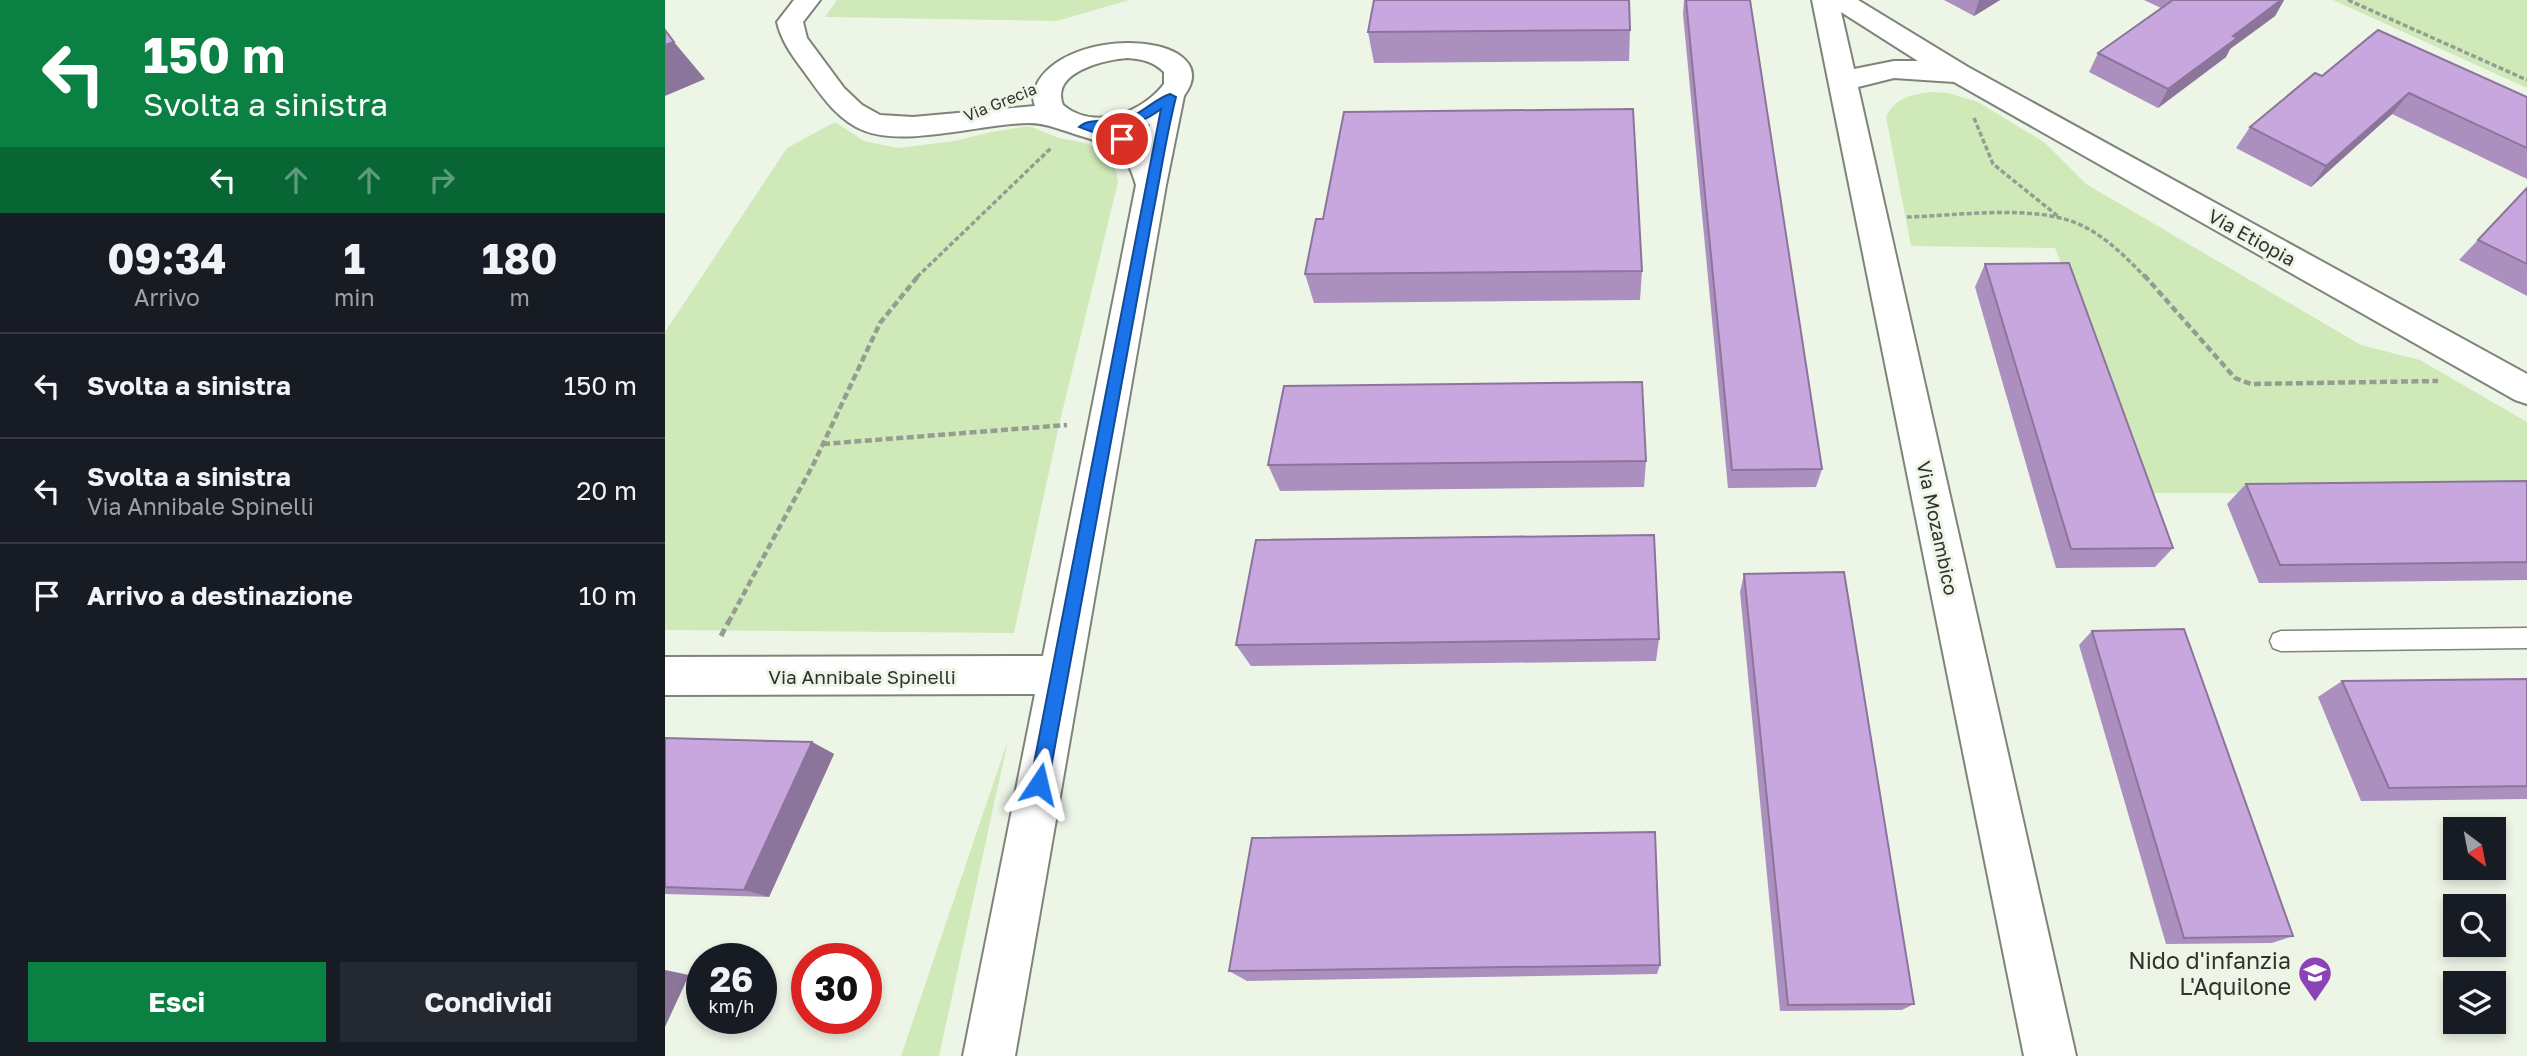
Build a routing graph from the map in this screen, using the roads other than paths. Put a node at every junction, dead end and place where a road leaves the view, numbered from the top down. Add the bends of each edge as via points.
1 (807, 0) edge
2 (1825, 0) edge
3 (1842, 0) edge
4 (1053, 80) junction
5 (1977, 84) junction
6 (1170, 97) junction
7 (1846, 97) junction
8 (946, 123) junction
9 (1066, 130) junction
10 (1151, 185) junction
11 (2527, 390) edge
12 (2527, 638) edge
13 (2281, 641) dead end
14 (1059, 675) junction
15 (665, 676) edge
16 (989, 1056) edge
17 (2050, 1056) edge

1 - 8 street, Via Grecia via 790,22 794,38 834,94 852,111 874,124 913,127
2 - 7 street, Via Mozambico
3 - 5 street, Via Etiopia
4 - 6 street, Via Grecia via 1064,69 1097,53 1134,49 1165,57 1174,65 1178,75
4 - 8 street, Via Grecia
4 - 9 street via 1047,102
5 - 7 street, Via Etiopia via 1935,80 1890,84
5 - 11 street, Via Etiopia
6 - 9 street via 1124,124
6 - 10 street
7 - 17 street, Via Mozambico
8 - 9 street, Via Grecia via 1030,114
9 - 10 street via 1122,139 1143,162
10 - 14 street
12 - 13 lane
14 - 15 street, Via Annibale Spinelli
14 - 16 street

